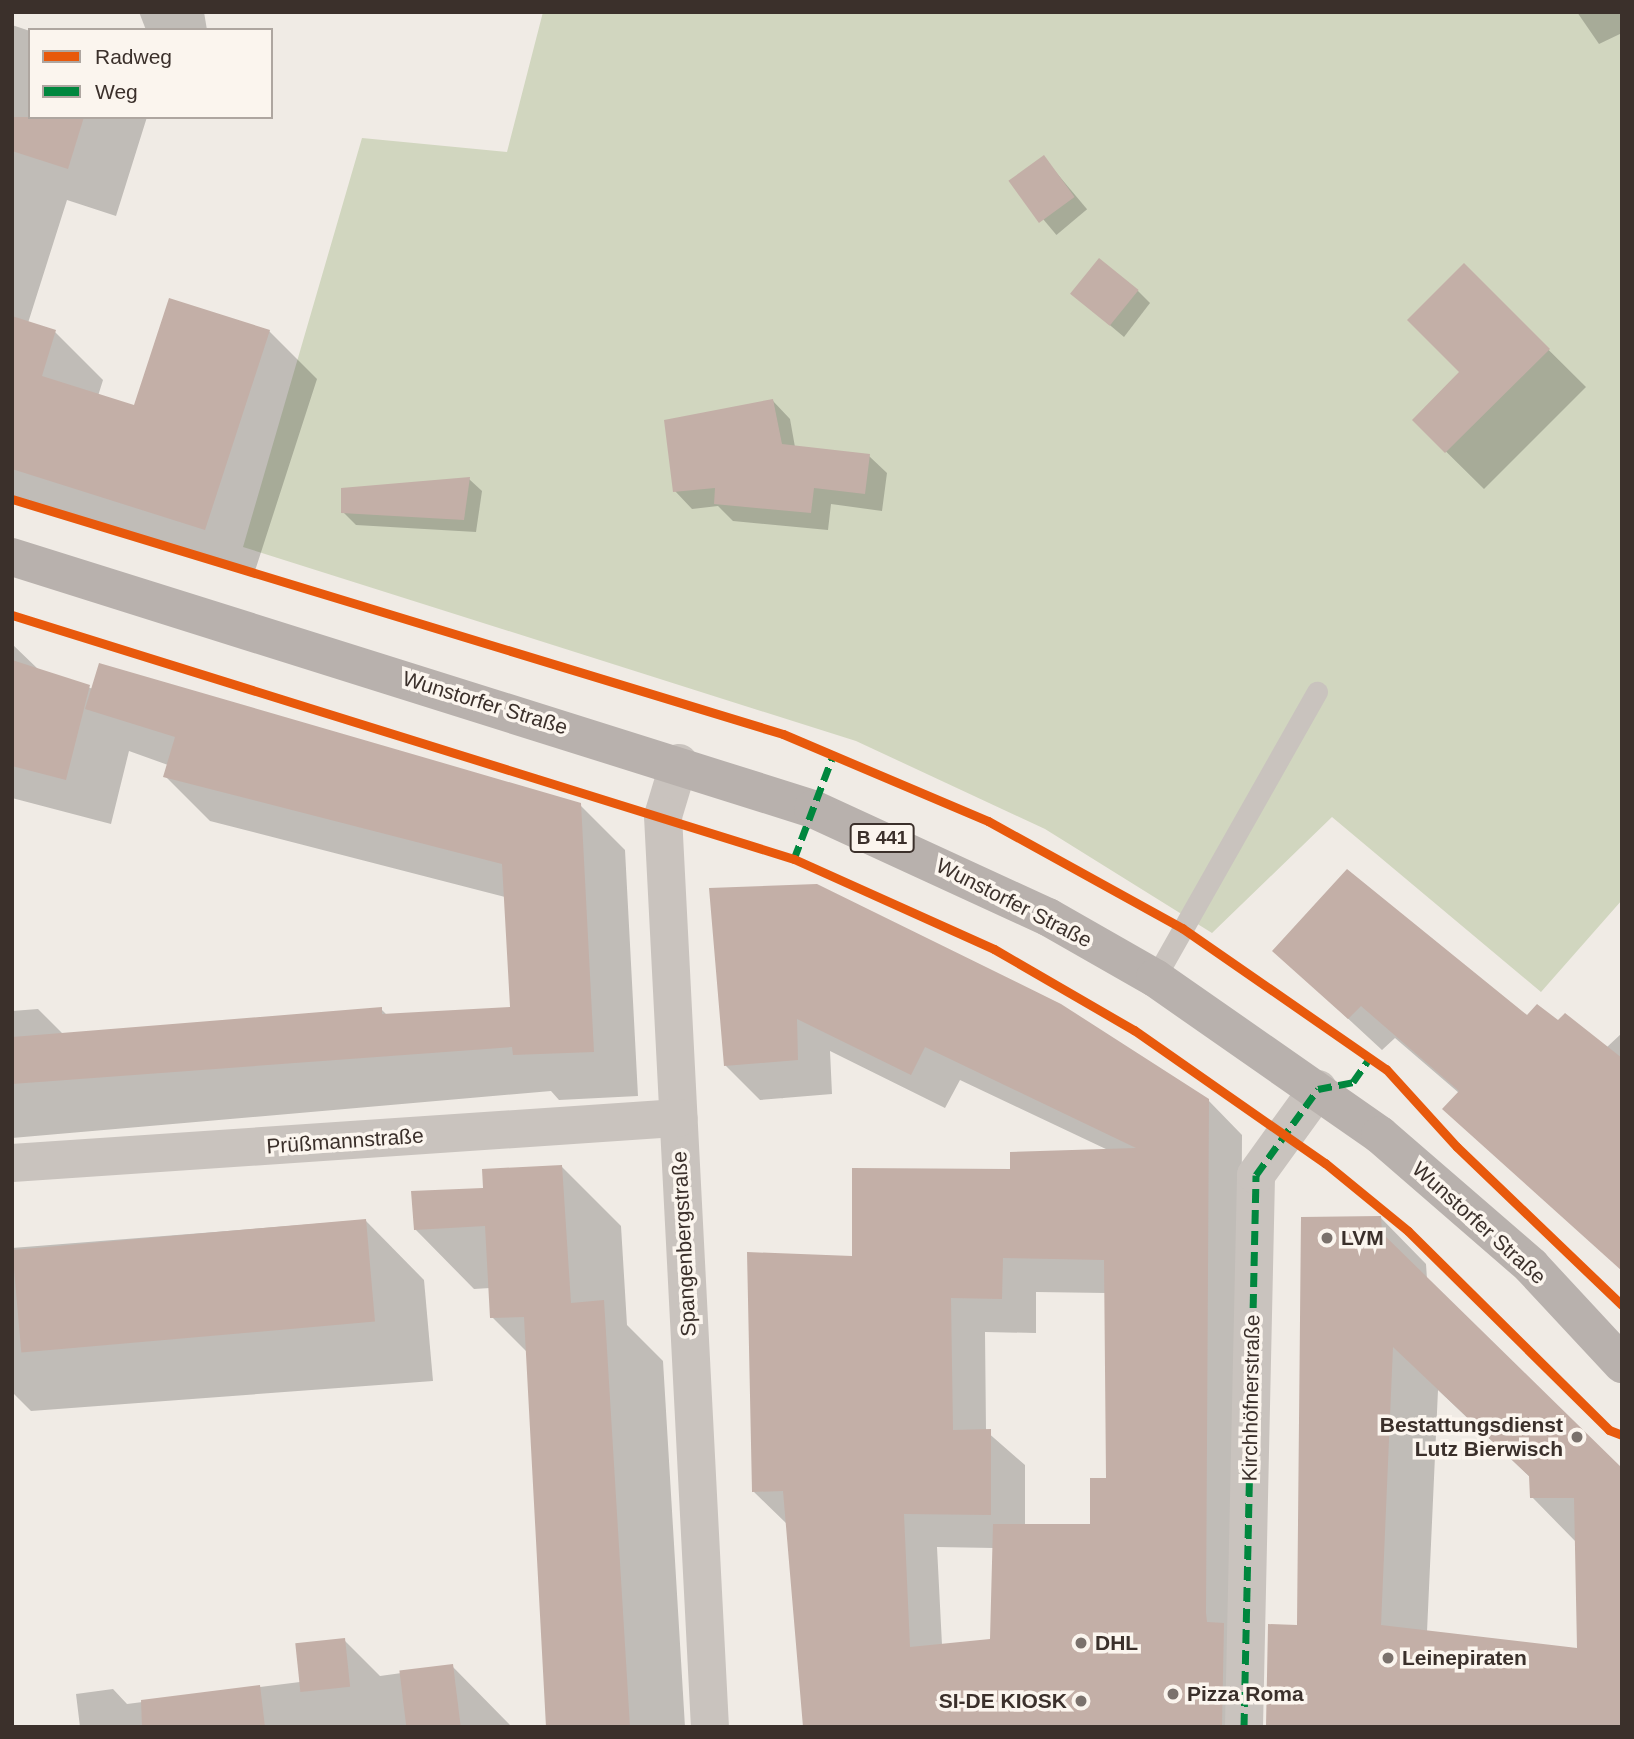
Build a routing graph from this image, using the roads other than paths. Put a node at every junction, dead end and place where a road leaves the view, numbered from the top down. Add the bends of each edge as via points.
1 (12, 556) edge
2 (1317, 692) dead end
3 (679, 764) junction
4 (1155, 978) junction
5 (1318, 1089) junction
6 (678, 1118) junction
7 (12, 1163) edge
8 (1622, 1364) edge
9 (710, 1727) edge
10 (1244, 1727) edge

1 - 3 main road, Wunstorfer Straße / B 441
2 - 4 lane
3 - 4 main road, Wunstorfer Straße / B 441 via 913,851
3 - 6 street, Spangenbergstraße via 663,816
4 - 5 main road, Wunstorfer Straße / B 441
5 - 8 main road, Wunstorfer Straße / B 441 via 1531,1266
5 - 10 street, Kirchhöfnerstraße via 1256,1175
6 - 7 street, Prüßmannstraße
6 - 9 street, Spangenbergstraße

